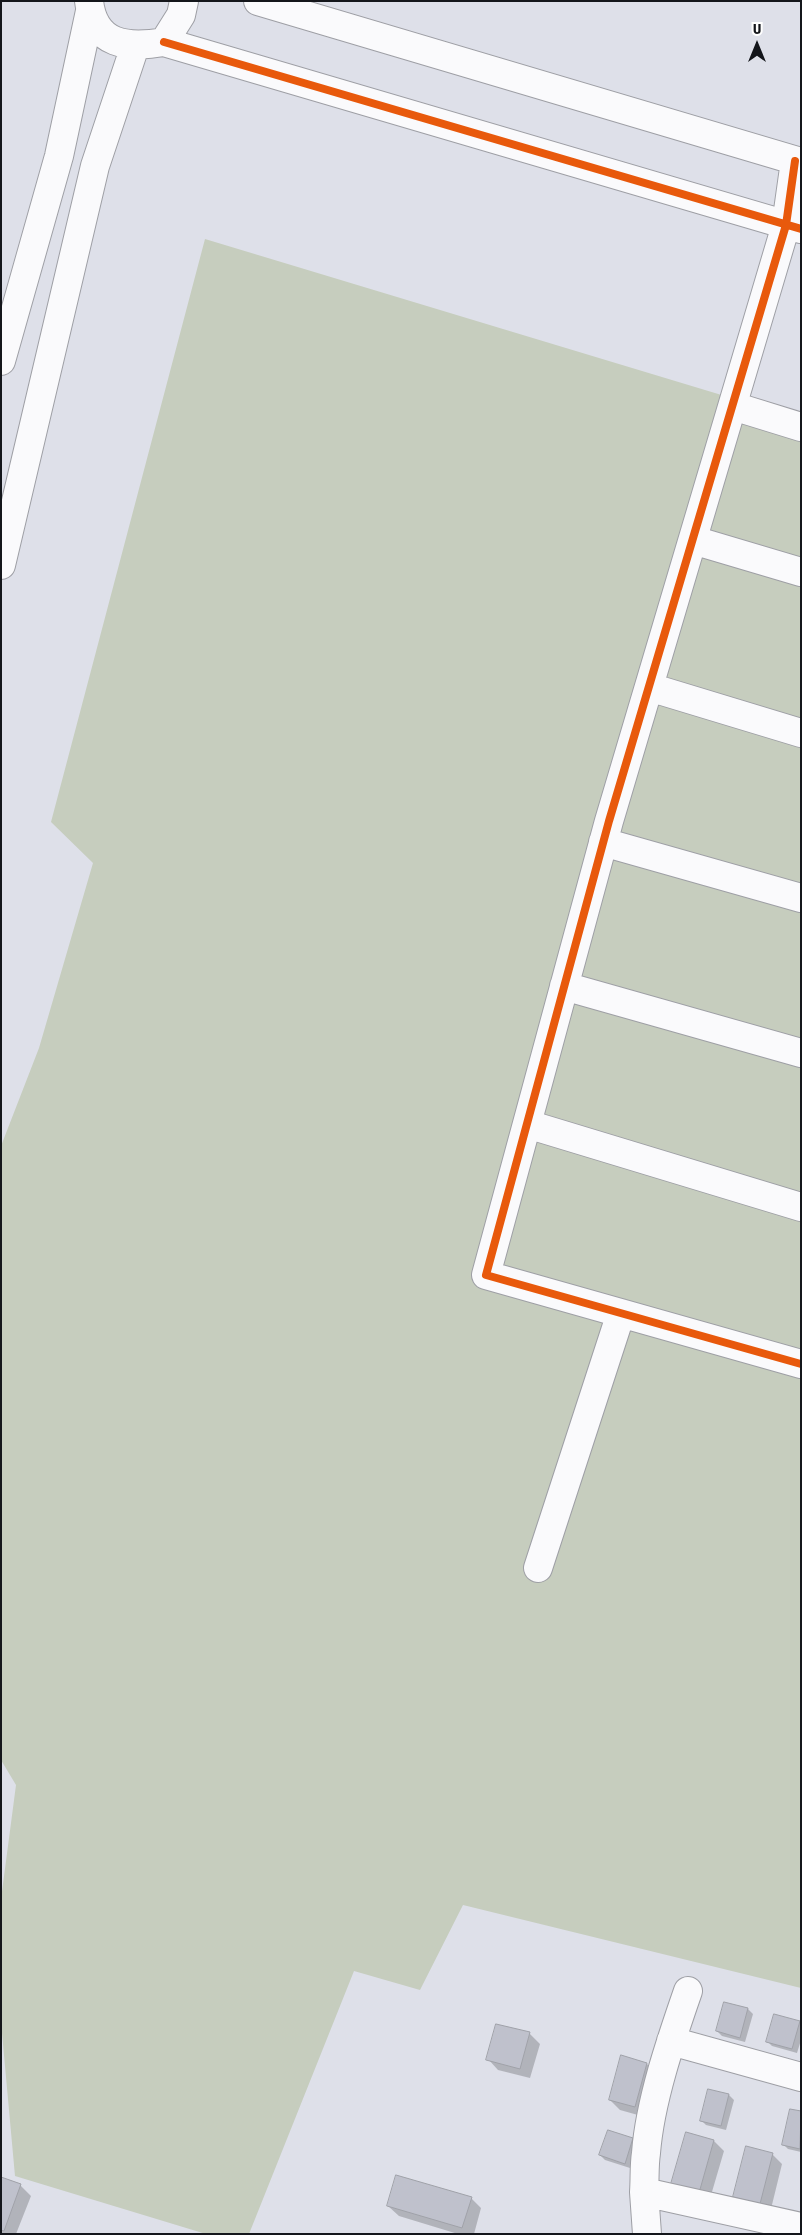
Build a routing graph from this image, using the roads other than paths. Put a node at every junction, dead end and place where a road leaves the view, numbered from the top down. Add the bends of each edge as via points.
1 (184, 1) edge
2 (258, 1) edge
3 (90, 6) edge
4 (164, 42) junction
5 (135, 46) junction
6 (798, 161) edge
7 (794, 227) edge
8 (1, 360) edge
9 (732, 406) junction
10 (801, 427) edge
11 (693, 540) junction
12 (1, 564) edge
13 (801, 572) edge
14 (649, 687) junction
15 (801, 733) edge
16 (603, 842) junction
17 (801, 898) edge
18 (564, 986) junction
19 (801, 1053) edge
20 (527, 1124) junction
21 (801, 1207) edge
22 (621, 1313) junction
23 (801, 1364) edge
24 (538, 1568) dead end
25 (688, 1991) dead end
26 (671, 2041) junction
27 (801, 2077) edge
28 (644, 2192) junction
29 (801, 2227) edge
30 (647, 2234) edge

1 - 4 street via 182,15
2 - 6 street
3 - 5 street via 96,25 107,36
3 - 8 street via 59,156
4 - 5 street
4 - 7 street
5 - 12 street via 95,166
6 - 7 street
7 - 9 street
9 - 10 street
9 - 11 street
11 - 13 street
11 - 14 street
14 - 15 street
14 - 16 street
16 - 17 street
16 - 18 street
18 - 19 street
18 - 20 street
20 - 21 street
20 - 22 street via 486,1275
22 - 23 street
22 - 24 street
25 - 26 street
26 - 27 street
26 - 28 street via 646,2153
28 - 29 street
28 - 30 street

